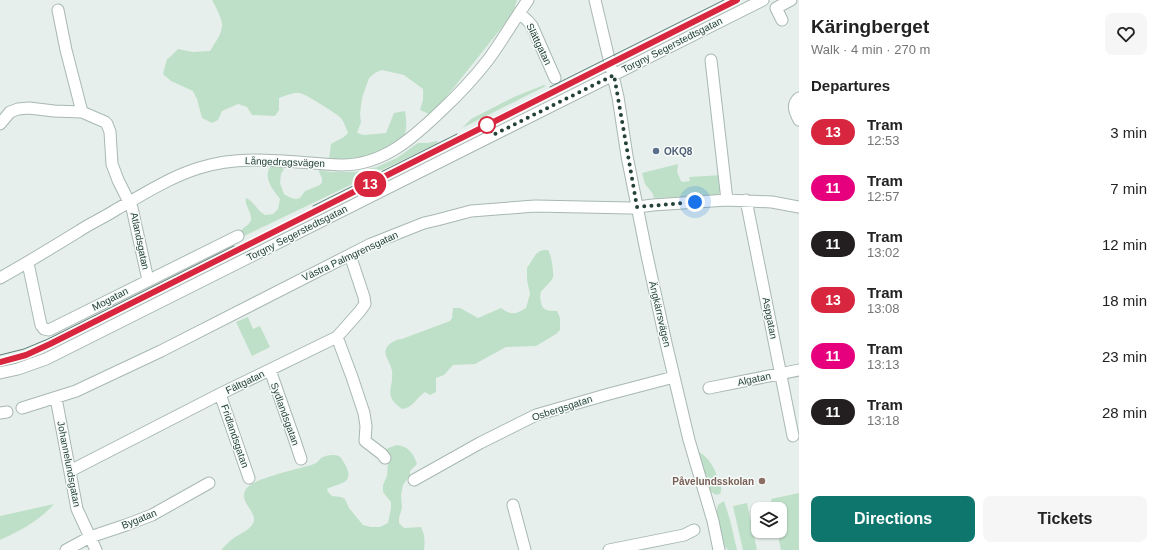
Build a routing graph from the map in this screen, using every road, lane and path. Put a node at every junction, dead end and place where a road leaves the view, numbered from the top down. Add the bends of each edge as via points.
1 (528, 0) edge
2 (596, 0) edge
3 (763, 0) edge
4 (791, 0) edge
5 (58, 10) dead end
6 (519, 13) junction
7 (782, 20) dead end
8 (710, 60) dead end
9 (614, 75) junction
10 (555, 78) dead end
11 (797, 102) edge
12 (82, 112) junction
13 (799, 120) edge
14 (0, 124) edge
15 (727, 200) junction
16 (746, 200) junction
17 (129, 202) junction
18 (637, 207) junction
19 (799, 207) edge
20 (238, 236) dead end
21 (350, 255) junction
22 (26, 263) junction
23 (0, 278) edge
24 (148, 280) junction
25 (337, 337) junction
26 (270, 370) junction
27 (799, 370) edge
28 (781, 373) junction
29 (0, 374) edge
30 (674, 376) junction
31 (710, 388) dead end
32 (220, 394) junction
33 (56, 398) junction
34 (22, 408) dead end
35 (793, 436) dead end
36 (385, 458) dead end
37 (301, 459) dead end
38 (70, 471) junction
39 (249, 478) dead end
40 (414, 480) dead end
41 (209, 483) dead end
42 (513, 505) dead end
43 (694, 530) dead end
44 (90, 537) junction
45 (66, 550) edge
46 (96, 550) edge
47 (525, 550) edge
48 (609, 550) edge
49 (719, 550) edge

1 - 6 street, Långedragsvägen
2 - 9 street, Ängkärrsvägen
3 - 9 street, Torgny Segerstedtsgatan
4 - 7 street via 776,8
5 - 12 street
6 - 10 street, Slättgatan via 532,26
6 - 17 street, Långedragsvägen via 489,59 464,89 416,135 382,157 363,163 343,165 240,160 210,165 186,172
8 - 15 street
9 - 18 street, Ängkärrsvägen
9 - 29 street, Torgny Segerstedtsgatan via 46,359
11 - 13 street via 794,112
12 - 14 street via 18,109 10,112
12 - 17 street, Atlandsgatan via 107,124 112,164
15 - 16 street, Västra Palmgrensgatan
15 - 18 street, Västra Palmgrensgatan
16 - 19 street, Västra Palmgrensgatan
16 - 28 street, Aspgatan
17 - 22 street, Långedragsvägen
17 - 24 street, Atlandsgatan
18 - 21 street, Västra Palmgrensgatan via 535,206 471,212 424,223
18 - 30 street, Ängkärrsvägen
20 - 24 street, Mogatan
21 - 25 street, Fältgatan via 365,304
21 - 33 street, Västra Palmgrensgatan via 161,351
22 - 23 street, Långedragsvägen
22 - 24 street, Mogatan via 41,325 46,330
25 - 26 street, Fältgatan
25 - 36 street via 364,413 365,441
26 - 32 street, Fältgatan
26 - 37 street, Sydlandsgatan
27 - 28 street, Algatan
28 - 31 street, Algatan
28 - 35 street, Aspgatan
30 - 40 street, Osbergsgatan via 536,415
30 - 49 street, Ängkärrsvägen via 688,440 713,521
32 - 38 street, Fältgatan
32 - 39 street, Fridlandsgatan
33 - 34 street, Västra Palmgrensgatan
33 - 38 street, Johannelundsgatan
38 - 44 street, Johannelundsgatan via 77,509
41 - 44 street, Bygatan via 145,519
42 - 47 street
43 - 48 street via 684,535
44 - 45 street, Bygatan
44 - 46 street, Johannelundsgatan

